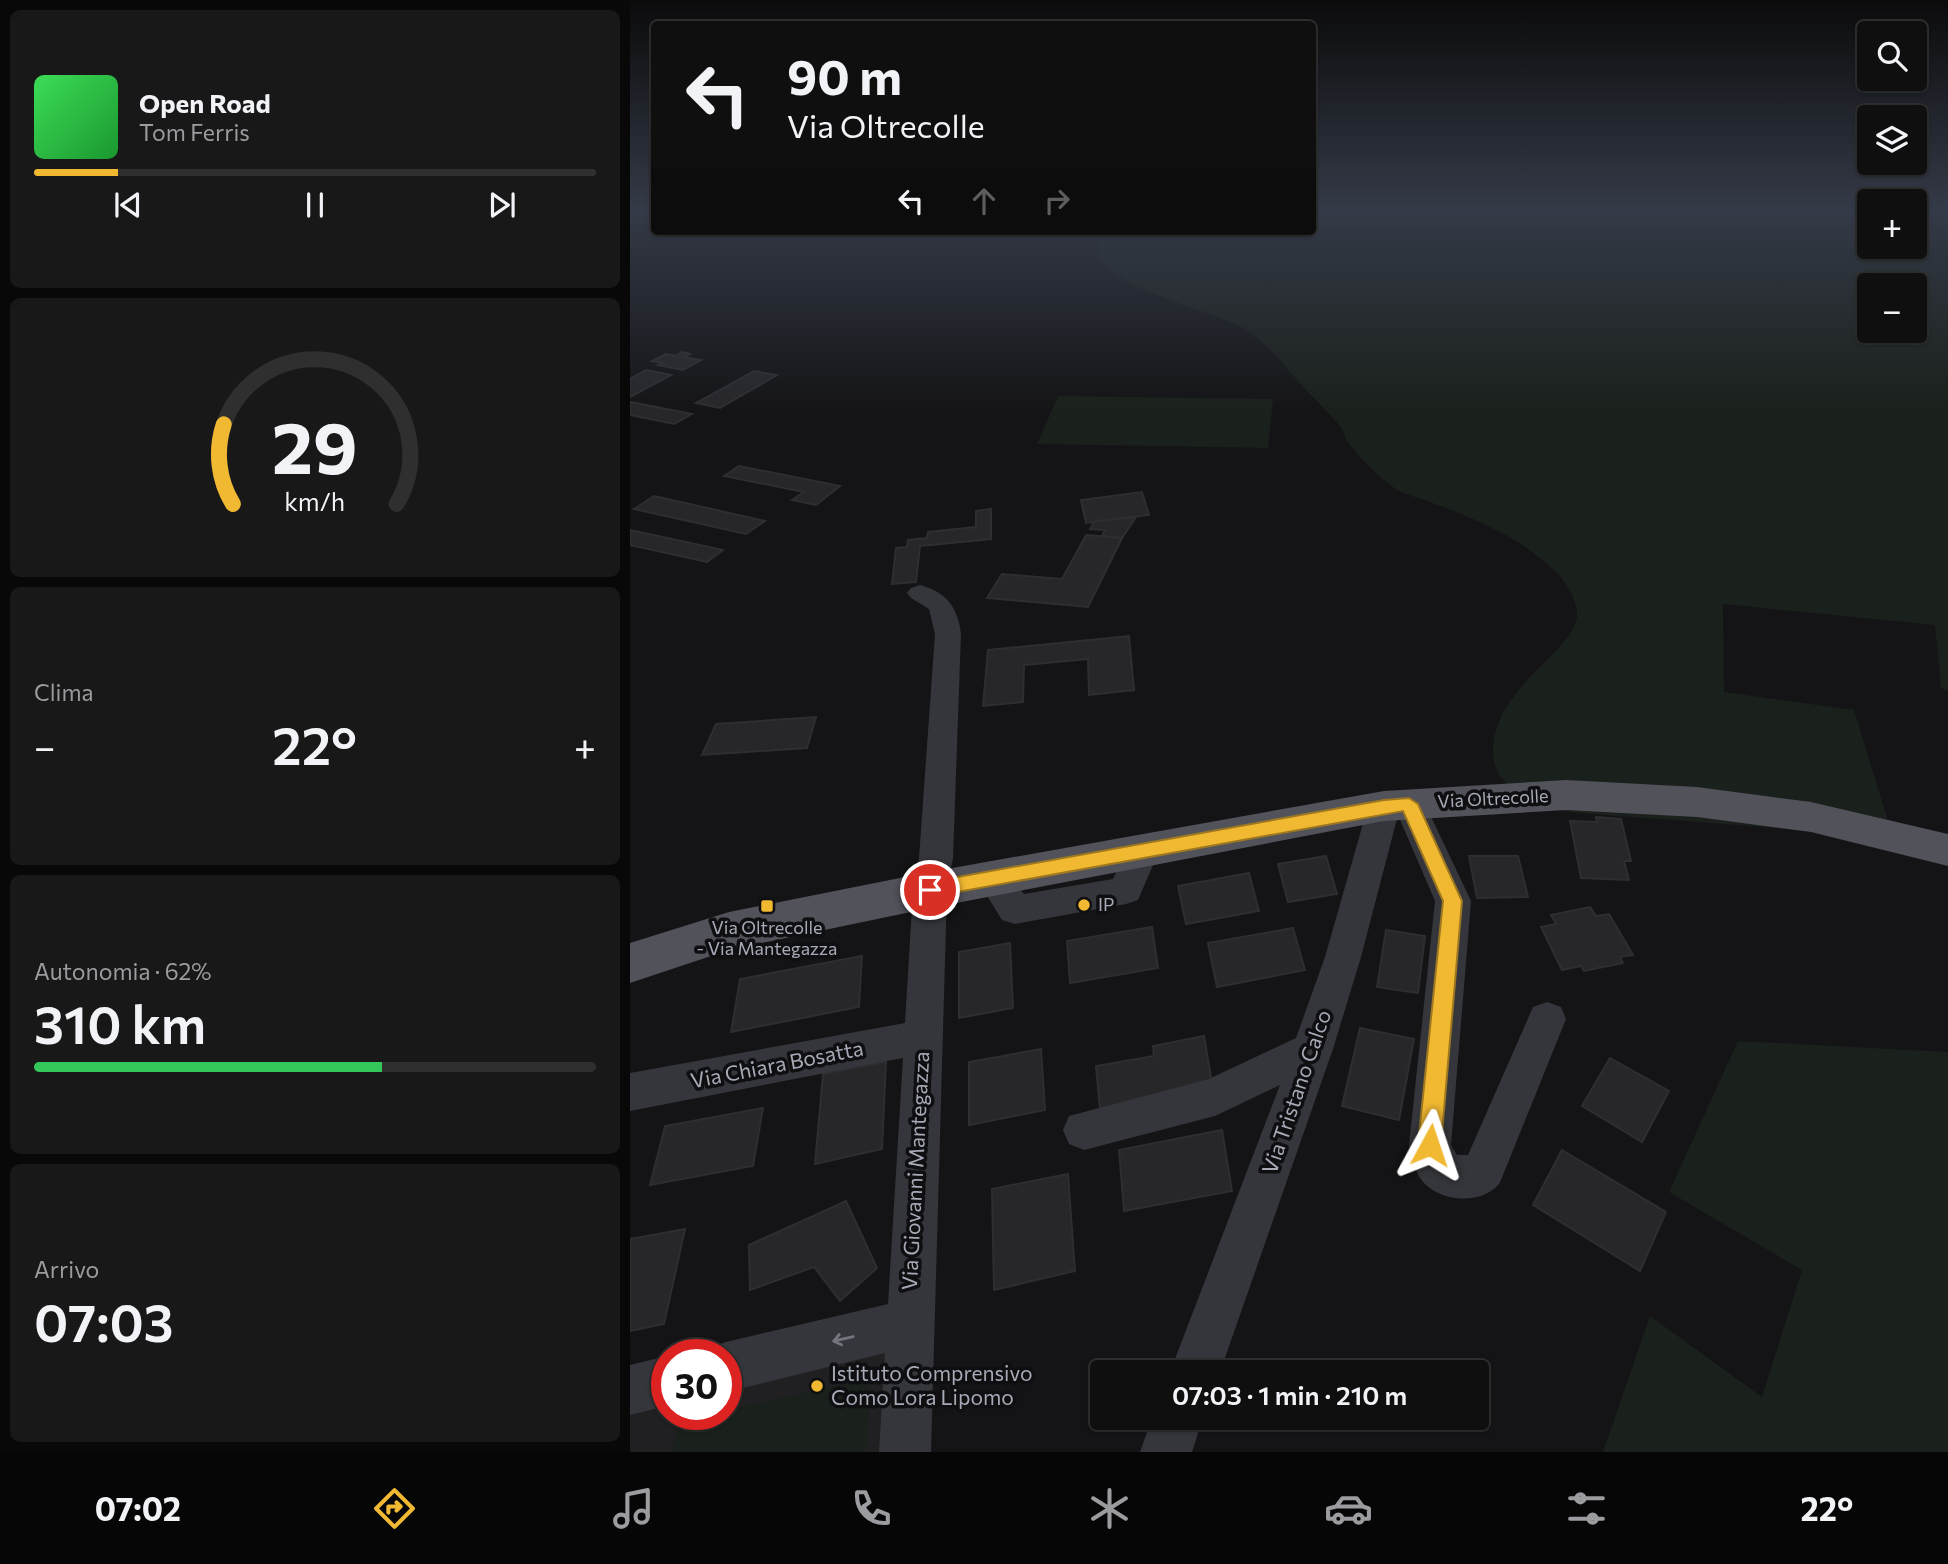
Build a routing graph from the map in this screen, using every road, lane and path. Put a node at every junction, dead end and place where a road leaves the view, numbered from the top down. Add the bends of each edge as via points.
1 (920, 593) dead end
2 (1396, 805) junction
3 (1948, 850) edge
4 (930, 890) junction
5 (630, 963) edge
6 (1547, 1019) dead end
7 (923, 1037) junction
8 (1312, 1049) junction
9 (630, 1092) edge
10 (1084, 1130) dead end
11 (909, 1323) junction
12 (1199, 1360) edge
13 (742, 1363) edge
14 (651, 1385) edge
15 (630, 1390) edge
16 (1174, 1430) edge
17 (905, 1452) edge
18 (1166, 1452) edge

1 - 4 street, Via Giovanni Mantegazza via 946,611 948,634 936,858
2 - 3 main road, Via Oltrecolle via 1566,795 1698,802 1811,817
2 - 4 main road, Via Oltrecolle
2 - 6 street via 1453,901 1430,1145 1430,1155 1443,1173 1465,1179 1483,1170
2 - 8 street, Via Tristano Calco
4 - 5 main road, Via Oltrecolle via 729,931
4 - 7 street, Via Giovanni Mantegazza
7 - 9 street, Via Chiara Bosatta
7 - 11 street, Via Giovanni Mantegazza
8 - 10 street via 1215,1097
8 - 12 street, Via Tristano Calco
11 -> 13 street
11 - 17 street, Via Giovanni Mantegazza
14 - 15 street
16 - 18 street

